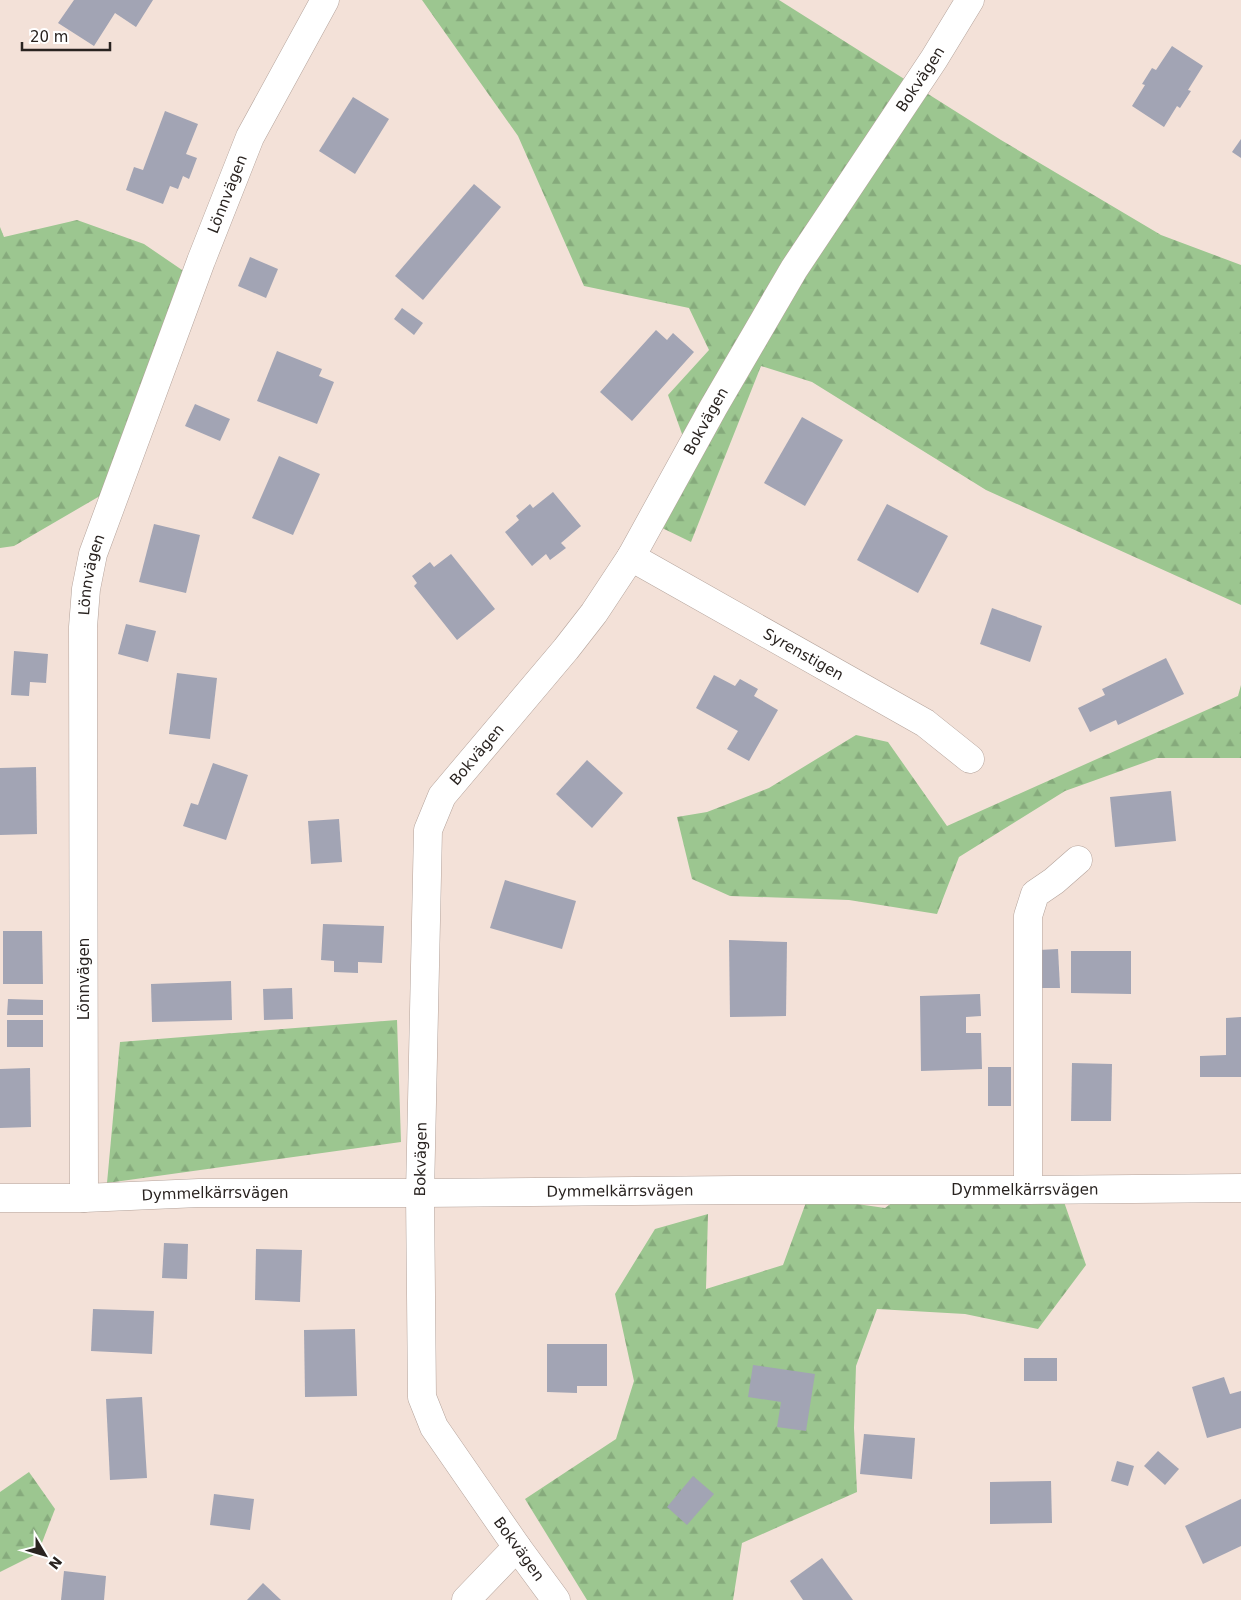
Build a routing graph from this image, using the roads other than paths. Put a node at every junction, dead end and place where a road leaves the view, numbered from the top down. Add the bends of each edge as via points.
1 (325, 0) edge
2 (970, 0) edge
3 (631, 557) junction
4 (970, 759) dead end
5 (1078, 860) dead end
6 (1241, 1188) edge
7 (1028, 1190) junction
8 (420, 1193) junction
9 (0, 1198) edge
10 (84, 1198) junction
11 (516, 1547) junction
12 (466, 1600) edge
13 (556, 1600) edge

1 - 10 street, Lönnvägen via 250,137 201,261 89,572 83,627
2 - 3 street, Bokvägen via 794,269
3 - 4 street, Syrenstigen via 926,723
3 - 8 street, Bokvägen via 594,613 442,796 428,830
5 - 7 street via 1035,894 1028,916
6 - 7 street, Dymmelkärrsvägen
7 - 8 street, Dymmelkärrsvägen
8 - 10 street, Dymmelkärrsvägen via 199,1193
8 - 11 street, Bokvägen via 422,1397 434,1427
9 - 10 street, Dymmelkärrsvägen
11 - 12 street
11 - 13 street, Bokvägen

